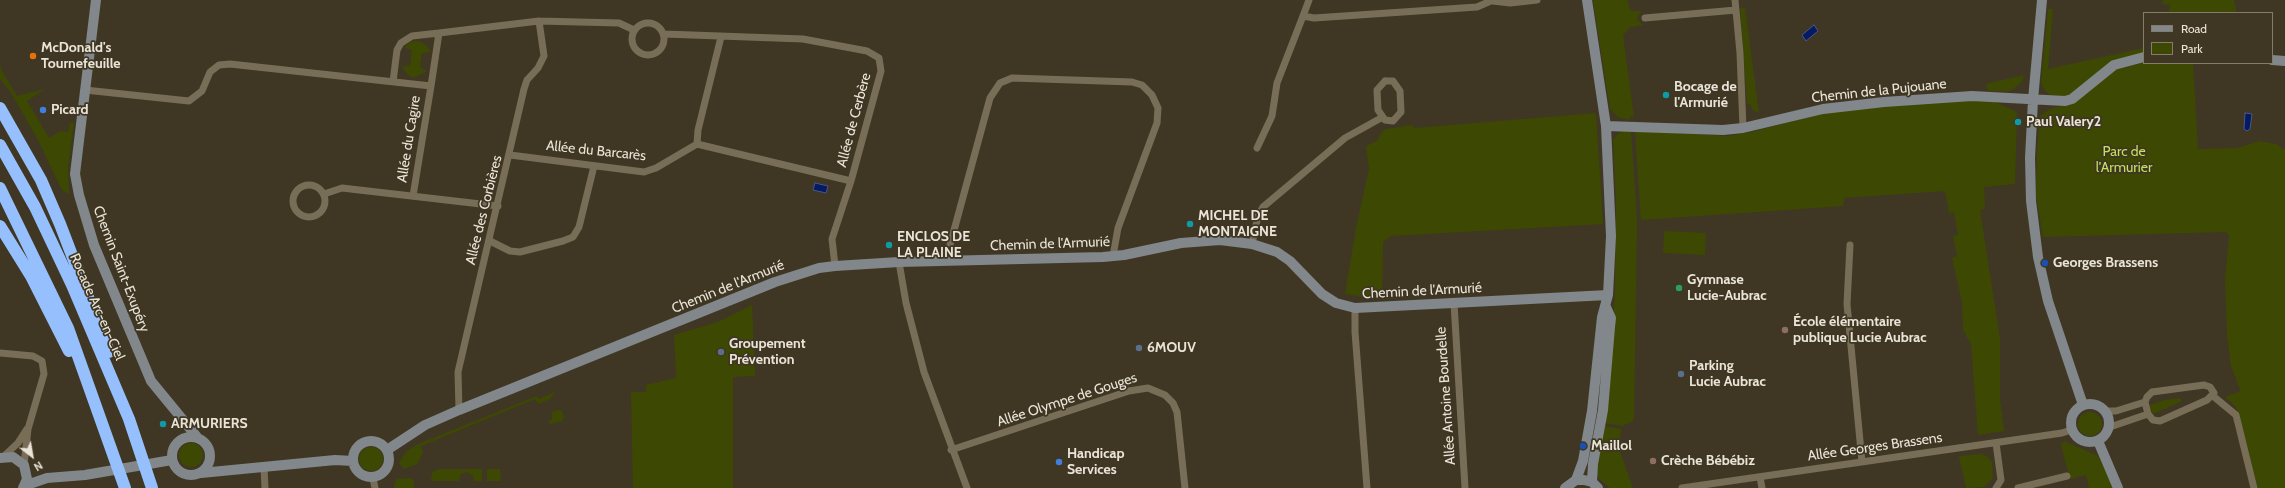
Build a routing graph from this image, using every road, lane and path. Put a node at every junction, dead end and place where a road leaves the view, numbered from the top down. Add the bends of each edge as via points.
1 (96, 0) edge
2 (1309, 0) edge
3 (1493, 0) edge
4 (1537, 0) edge
5 (1587, 0) edge
6 (1735, 0) edge
7 (2042, 0) edge
8 (1736, 10) junction
9 (1302, 16) junction
10 (1645, 18) dead end
11 (539, 21) junction
12 (634, 30) junction
13 (439, 33) junction
14 (664, 34) junction
15 (721, 36) junction
16 (2143, 57) edge
17 (2273, 60) edge
18 (2285, 61) edge
19 (393, 82) junction
20 (431, 86) junction
21 (85, 90) junction
22 (2033, 100) junction
23 (0, 108) edge
24 (1381, 118) junction
25 (1606, 126) junction
26 (1743, 128) junction
27 (697, 144) junction
28 (0, 145) edge
29 (1257, 148) dead end
30 (510, 155) junction
31 (594, 166) junction
32 (850, 181) junction
33 (0, 188) edge
34 (324, 194) junction
35 (413, 196) junction
36 (498, 206) junction
37 (0, 226) edge
38 (490, 241) junction
39 (1252, 244) junction
40 (1850, 245) dead end
41 (1113, 256) junction
42 (949, 261) junction
43 (898, 262) junction
44 (835, 266) junction
45 (1608, 295) junction
46 (1454, 303) junction
47 (1606, 307) junction
48 (1356, 308) junction
49 (0, 353) edge
50 (92, 391) junction
51 (2213, 396) junction
52 (2146, 402) junction
53 (2083, 405) junction
54 (459, 410) junction
55 (2105, 411) junction
56 (2148, 414) junction
57 (179, 416) junction
58 (129, 419) junction
59 (2110, 427) junction
60 (28, 429) junction
61 (2071, 430) junction
62 (197, 437) junction
63 (2098, 441) junction
64 (178, 442) junction
65 (1996, 443) junction
66 (387, 450) junction
67 (952, 450) junction
68 (211, 456) junction
69 (2, 457) edge
70 (172, 460) junction
71 (353, 461) junction
72 (1862, 462) junction
73 (25, 466) junction
74 (264, 467) junction
75 (228, 470) junction
76 (201, 472) junction
77 (2067, 476) dead end
78 (1760, 477) junction
79 (47, 478) junction
80 (1576, 480) junction
81 (374, 483) edge
82 (1595, 485) edge
83 (23, 487) edge
84 (1999, 487) edge
85 (125, 488) edge
86 (152, 488) edge
87 (265, 488) edge
88 (967, 488) edge
89 (1185, 488) edge
90 (1367, 488) edge
91 (1465, 488) edge
92 (1565, 488) edge
93 (1682, 488) edge
94 (1762, 488) edge
95 (2018, 488) edge
96 (2118, 488) edge
97 (2254, 488) edge

1 - 21 street, Chemin Saint-Exupéry
2 - 9 street
3 - 4 street via 1510,3
3 - 9 street via 1477,7 1321,18
5 - 25 street
6 - 8 street
7 - 22 street
8 - 10 street
8 - 26 street
9 - 29 street via 1277,83 1272,116
11 - 12 street via 619,23
11 - 13 street
11 - 30 street, Allée des Corbières via 544,56 526,84
12 - 14 street via 650,23 661,29
12 - 14 street via 631,38 633,46 638,53 645,56 654,55 661,50
13 - 19 street via 412,36 401,43 397,50
13 - 20 street
14 - 15 street, Allée de Cerbère
15 - 27 street via 698,130
15 - 32 street, Allée de Cerbère via 803,39 867,51 879,58 881,71
16 - 22 street, Chemin de la Pujouane via 2114,65 2072,99 2053,102
17 - 18 street
19 - 20 street
19 - 21 street via 230,64 219,65 210,72 202,91 189,101
20 - 35 street, Allée du Cagire
21 - 57 street, Chemin Saint-Exupéry via 75,174 79,195 94,245 150,381
22 - 26 street, Chemin de la Pujouane via 1972,96 1862,104 1823,109
22 - 53 street via 2030,188 2038,258 2052,318
23 - 58 highway via 41,180 60,224 129,406
24 - 24 street via 1393,121 1401,112 1400,91 1393,81 1381,83 1377,90
24 - 39 street via 1345,138 1263,207 1256,222
25 - 26 street, Chemin de la Pujouane via 1704,130
25 - 45 street via 1611,236
27 - 31 street, Allée du Barcarès via 648,171
27 - 32 street, Allée de Cerbère
28 - 58 highway, Rocade Arc-en-Ciel via 35,207
30 - 31 street, Allée du Barcarès
30 - 36 street, Allée des Corbières
31 - 38 street via 579,227 573,237 563,242 520,252 510,251
32 - 44 street, Allée de Cerbère via 832,239
33 - 50 highway via 68,328
34 - 34 street via 313,185 299,188 292,200 294,209 305,218 319,215 324,208
34 - 35 street, Allée du Cagire via 342,188
35 - 36 street, Allée du Cagire
36 - 38 street, Allée des Corbières
37 - 50 highway via 60,331 82,382
38 - 54 street, Allée des Corbières via 458,372
39 - 41 street, Chemin de l'Armurié via 1220,240 1194,241
39 - 48 street, Chemin de l'Armurié via 1270,249 1286,258 1327,298
40 - 72 street via 1847,304
41 - 42 street, Chemin de l'Armurié
41 - 42 street via 1118,228 1157,123 1158,108 1152,95 1142,85 1132,82 1012,78 1000,83 990,98 950,245
42 - 43 street, Chemin de l'Armurié
43 - 44 street, Chemin de l'Armurié
43 - 67 street via 924,372
44 - 54 street, Chemin de l'Armurié via 819,268 775,282
45 - 46 street, Chemin de l'Armurié
45 - 47 street
46 - 48 street, Chemin de l'Armurié
46 - 91 street, Allée Antoine Bourdelle
47 - 80 street via 1602,317 1591,418 1583,461
47 - 82 street via 1611,318 1603,410 1592,464
48 - 90 street via 1355,332
49 - 60 street via 33,356 42,361 44,374
50 - 85 highway
51 - 52 street via 2212,389 2204,385 2152,392
51 - 56 street via 2160,421 2153,420
51 - 97 street via 2236,415
52 - 55 street
52 - 56 street
53 - 55 street via 2095,404
53 - 61 street via 2072,415
54 - 66 street, Chemin de l'Armurié via 425,425
55 - 59 street
56 - 59 street
57 - 62 street, Chemin Saint-Exupéry
57 - 64 street via 181,428
58 - 86 highway, Rocade Arc-en-Ciel
59 - 63 street via 2104,438
60 - 69 street via 18,443
60 - 73 street
61 - 63 street via 2082,442
61 - 65 street, Allée Georges Brassens via 2062,434
62 - 64 street via 187,437
62 - 68 street via 206,442
63 - 96 street
64 - 70 street via 173,450
65 - 72 street, Allée Georges Brassens
65 - 84 street
66 - 71 street via 378,442 366,442 356,449
66 - 81 street via 390,459 388,468
67 - 88 street
67 - 89 street, Allée Olympe de Gouges via 1129,391 1148,388 1165,395 1177,412
68 - 75 street
68 - 76 street via 208,466
69 - 73 street via 13,457
70 - 76 street via 179,471 185,474
70 - 79 street via 106,472
71 - 74 street via 335,460
71 - 81 street via 359,474
72 - 78 street, Allée Georges Brassens
73 - 79 street
73 - 83 street via 27,474
74 - 75 street
74 - 87 street
75 - 76 street
77 - 95 street
78 - 93 street, Allée Georges Brassens
78 - 94 street
79 - 83 street
80 - 82 street
80 - 92 street

